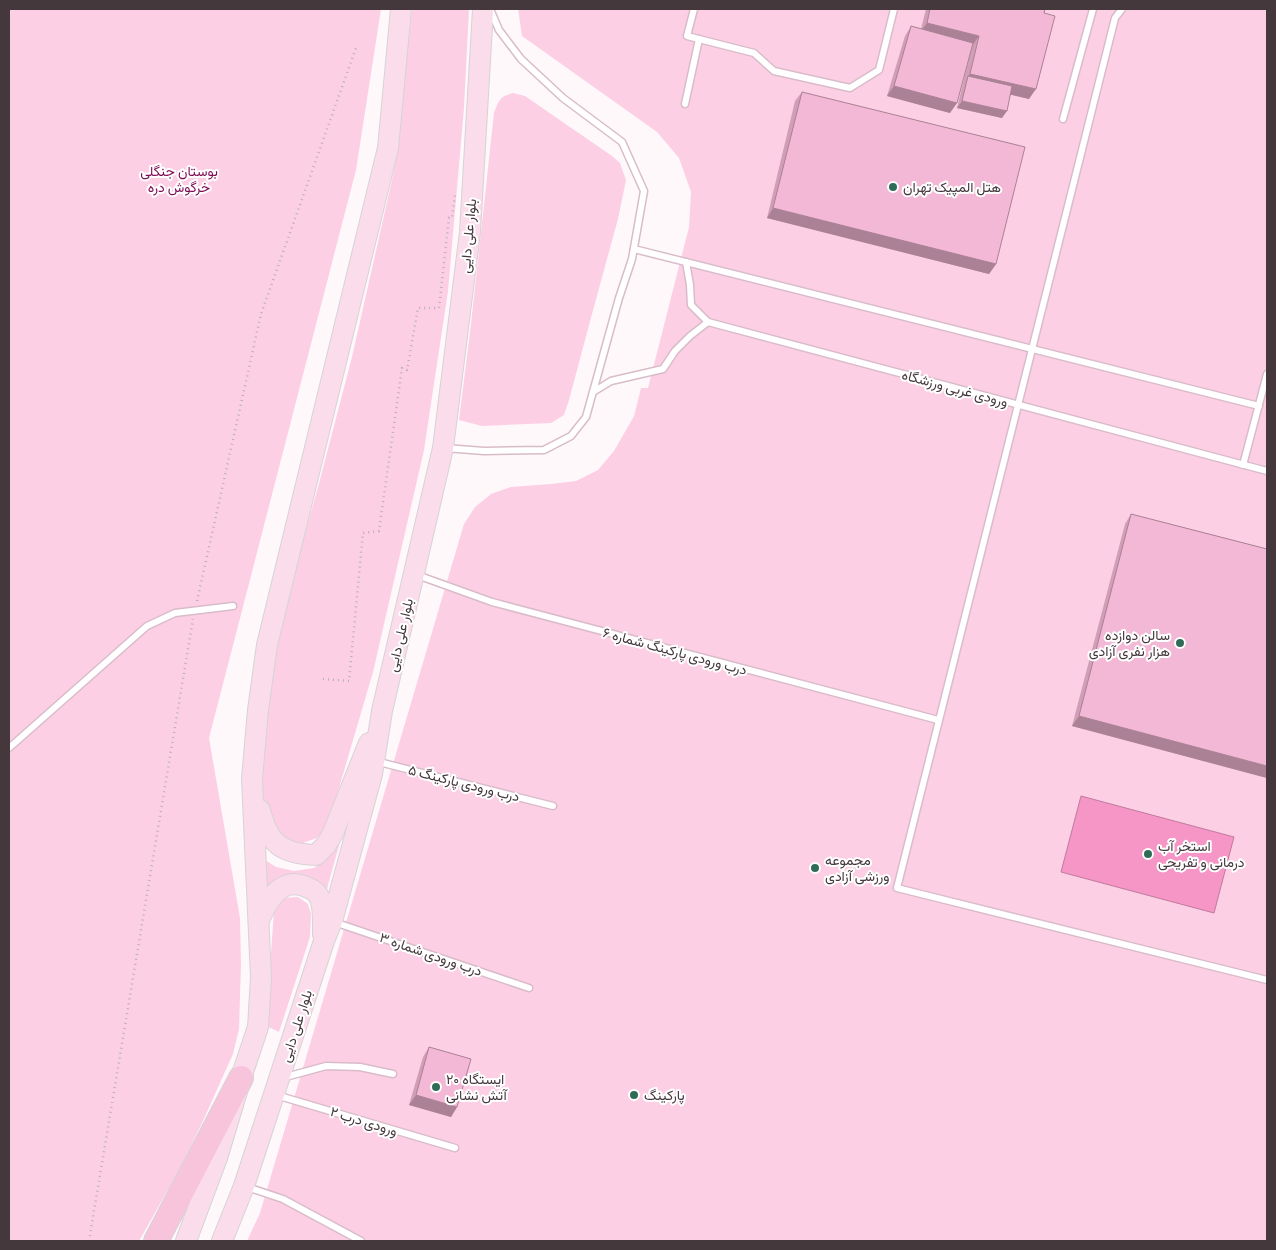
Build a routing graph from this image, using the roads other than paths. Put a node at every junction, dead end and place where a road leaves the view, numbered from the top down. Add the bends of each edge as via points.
1 (401, 9) edge
2 (483, 9) edge
3 (490, 9) edge
4 (694, 9) edge
5 (894, 9) edge
6 (1093, 9) edge
7 (1122, 9) edge
8 (699, 39) junction
9 (685, 104) dead end
10 (1063, 119) dead end
11 (634, 249) junction
12 (686, 262) junction
13 (708, 322) junction
14 (1033, 349) junction
15 (1267, 374) edge
16 (593, 392) junction
17 (1018, 405) junction
18 (1259, 406) junction
19 (443, 448) junction
20 (1243, 465) junction
21 (1267, 471) edge
22 (414, 574) junction
23 (233, 606) dead end
24 (382, 711) junction
25 (938, 720) junction
26 (9, 748) edge
27 (374, 761) junction
28 (252, 779) junction
29 (553, 806) dead end
30 (258, 920) junction
31 (332, 921) junction
32 (324, 941) junction
33 (1267, 980) edge
34 (529, 988) dead end
35 (393, 1074) dead end
36 (241, 1078) junction
37 (276, 1086) junction
38 (455, 1148) dead end
39 (244, 1186) junction
40 (156, 1241) edge
41 (186, 1241) edge
42 (222, 1241) edge
43 (361, 1241) edge

1 - 28 main road via 388,148 266,645
2 - 19 main road, بلوار علی دایی via 470,232
3 - 11 lane via 499,30 521,59 563,98 622,142 644,191
4 - 8 lane via 687,36
5 - 8 lane via 879,70 850,88 774,71 754,53
6 - 10 lane
7 - 14 lane via 1115,18
8 - 9 lane
11 - 12 lane
11 - 16 lane
12 - 13 lane via 691,305
12 - 14 lane
13 - 16 lane via 675,351 663,369 611,381
13 - 17 lane, ورودی غربی ورزشگاه
14 - 17 lane
14 - 18 lane
15 - 18 lane
16 - 19 lane via 586,416 571,436 544,450
17 - 20 lane, ورودی غربی ورزشگاه
17 - 25 lane
18 - 20 lane
19 - 22 main road, بلوار علی دایی
20 - 21 lane, ورودی غربی ورزشگاه
22 - 24 main road, بلوار علی دایی
22 - 25 lane, درب ورودی پارکینگ شماره ۶ via 492,602
23 - 26 lane via 175,613 147,626
24 - 27 main road, بلوار علی دایی
24 - 28 main road via 333,833 316,856 282,848 270,837
25 - 33 lane via 897,888
27 - 29 lane, درب ورودی پارکینگ ۵
27 - 31 main road, بلوار علی دایی
28 - 30 main road
30 - 32 main road via 280,888 300,885 317,894 321,903
30 - 36 main road via 261,978 258,1027
31 - 32 main road, بلوار علی دایی
31 - 34 lane, درب ورودی شماره ۳
32 - 37 main road, بلوار علی دایی
35 - 37 lane via 360,1067 326,1066
36 - 40 highway
36 - 41 main road via 217,1158
37 - 38 lane, ورودی درب ۲
37 - 39 main road, بلوار علی دایی
39 - 42 main road, بلوار علی دایی
39 - 43 lane via 283,1199

